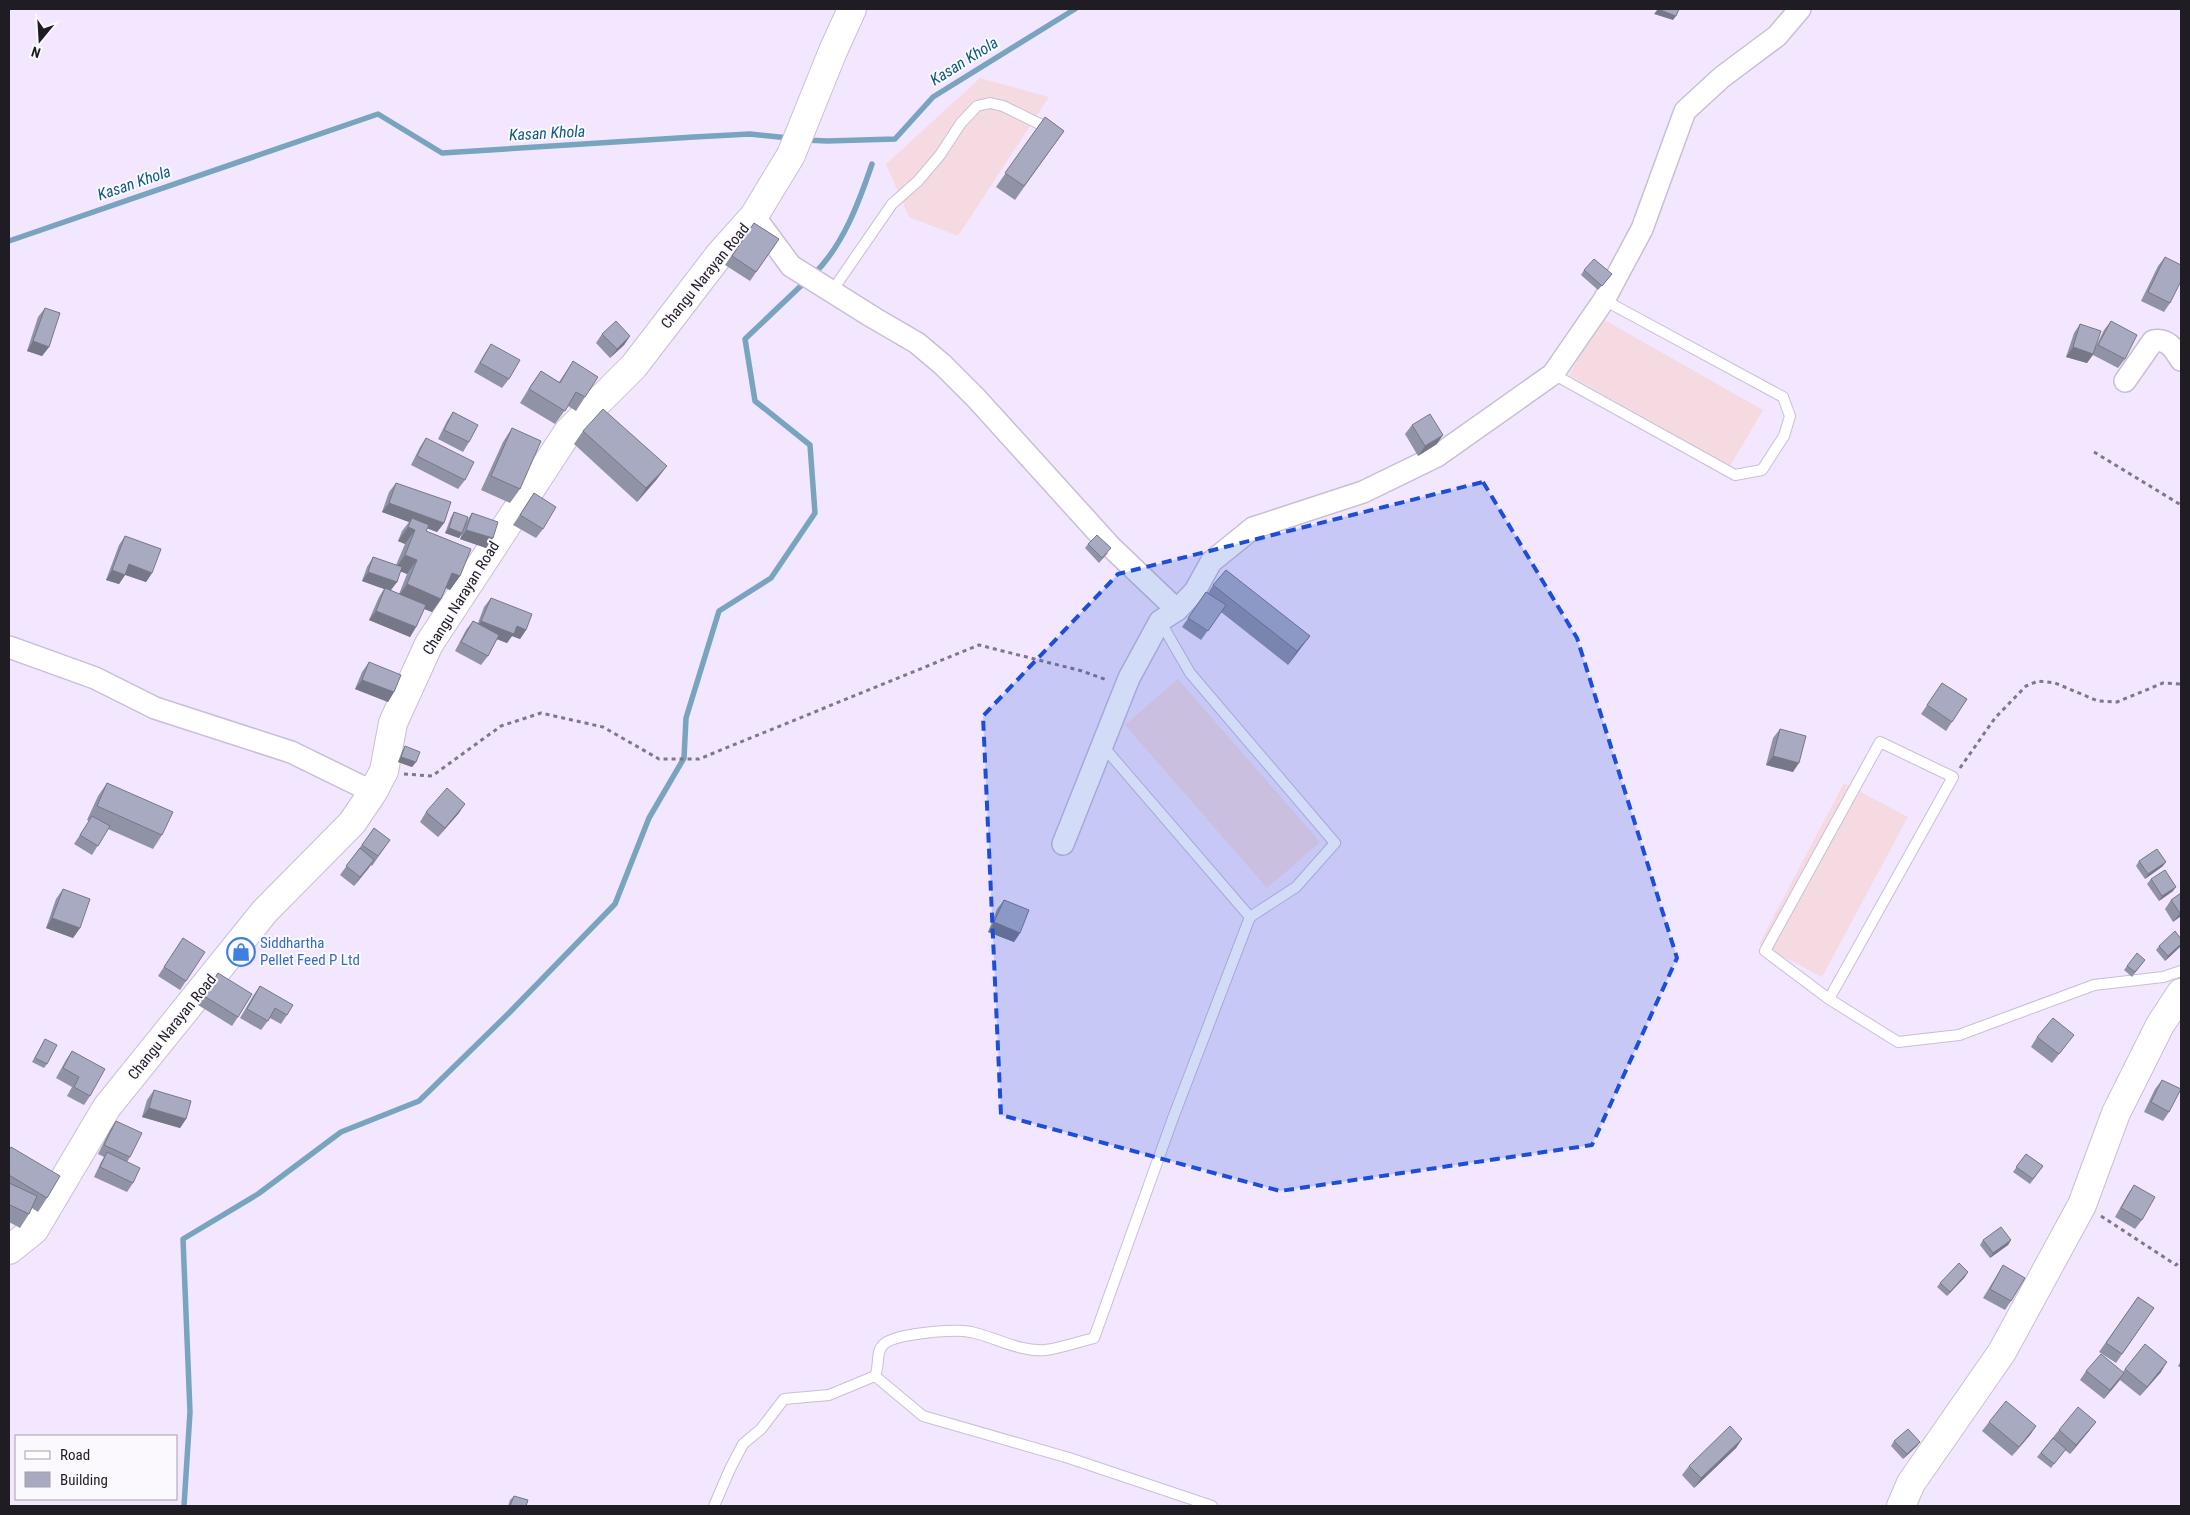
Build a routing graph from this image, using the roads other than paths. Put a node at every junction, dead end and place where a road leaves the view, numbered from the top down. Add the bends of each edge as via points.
1 (852, 9) edge
2 (1800, 9) edge
3 (1057, 132) edge
4 (754, 216) junction
5 (832, 291) junction
6 (1604, 300) junction
7 (2181, 360) edge
8 (1553, 374) junction
9 (2125, 381) dead end
10 (1169, 615) junction
11 (9, 647) edge
12 (1102, 745) junction
13 (379, 781) junction
14 (1063, 844) dead end
15 (1250, 917) junction
16 (2181, 971) edge
17 (2181, 993) edge
18 (1829, 999) junction
19 (9, 1250) edge
20 (875, 1376) junction
21 (714, 1506) edge
22 (1212, 1506) edge
23 (1901, 1506) edge

1 - 4 main road, Changu Narayan Road via 791,155
2 - 6 street via 1777,36 1722,77 1685,111 1642,229
3 - 5 lane via 1003,106 990,103 977,106 961,123 940,156 892,204
4 - 5 street via 791,266
4 - 13 main road, Changu Narayan Road via 720,254 634,366 568,432 429,644 393,723
5 - 10 street via 917,343 943,365 1111,547
6 - 8 street
6 - 8 lane via 1783,397 1790,416 1784,436 1762,470 1734,475
7 - 9 street via 2172,346 2160,340 2153,341
8 - 10 street via 1437,456 1363,492 1252,528 1211,562 1195,591
10 - 12 street via 1125,686
10 - 15 lane via 1190,673 1335,843 1296,887
11 - 13 street via 95,678 155,708
12 - 14 street
12 - 15 lane
13 - 19 main road, Changu Narayan Road via 352,823 265,911 107,1107 34,1230
15 - 20 lane via 1094,1338 1045,1350 1024,1348 969,1332 907,1335 885,1343 879,1350
16 - 18 lane via 2163,977 2094,985 1959,1035 1898,1042
17 - 23 main road via 2160,1025 2116,1114 2082,1205 2002,1352 1911,1483
18 - 18 lane via 1765,951 1880,742 1952,778
20 - 21 lane via 829,1394 784,1399 762,1429 743,1444
20 - 22 lane via 923,1416 1070,1458

